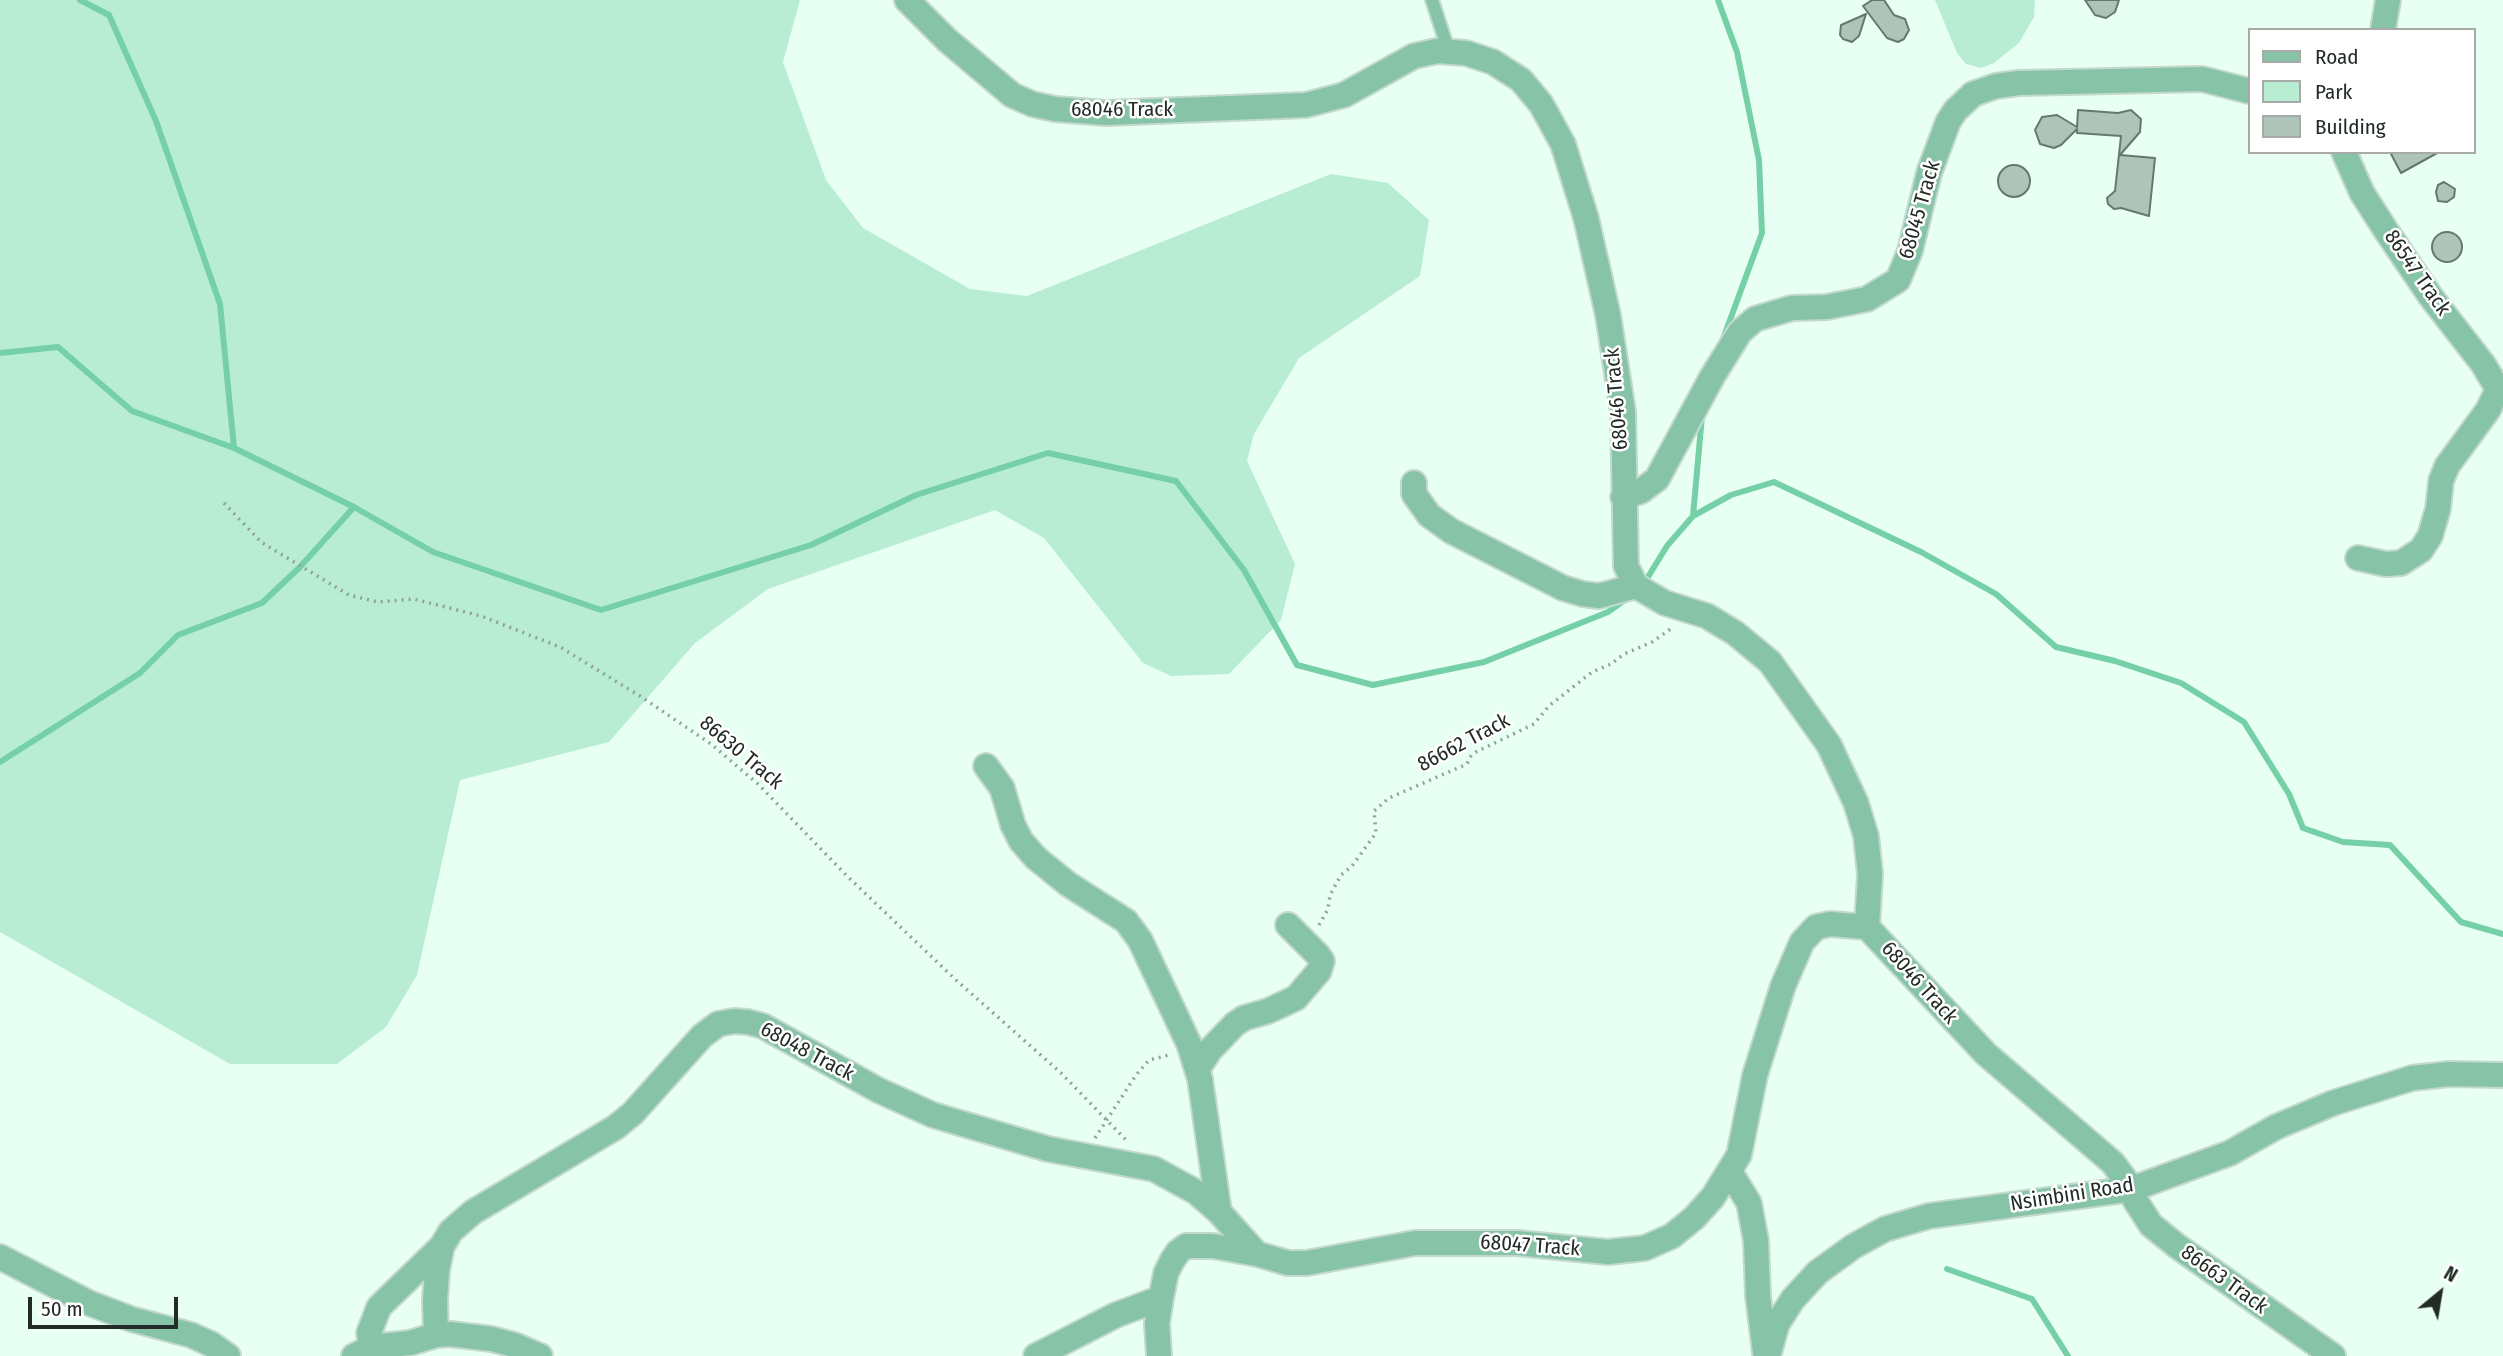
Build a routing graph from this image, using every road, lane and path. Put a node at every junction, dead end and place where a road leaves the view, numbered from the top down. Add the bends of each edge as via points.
1 (907, 0) edge
2 (1432, 0) edge
3 (2388, 0) edge
4 (2383, 28) edge
5 (1449, 52) junction
6 (2248, 91) edge
7 (2345, 154) edge
8 (1414, 483) dead end
9 (1623, 497) junction
10 (224, 503) dead end
11 (2358, 558) dead end
12 (1636, 586) junction
13 (1685, 609) junction
14 (986, 766) dead end
15 (1288, 925) dead end
16 (1867, 927) junction
17 (1309, 944) junction
18 (1189, 1044) junction
19 (1197, 1070) junction
20 (2503, 1075) edge
21 (1107, 1121) junction
22 (1126, 1140) dead end
23 (1078, 1156) junction
24 (1730, 1172) junction
25 (2132, 1189) junction
26 (1219, 1212) junction
27 (442, 1246) junction
28 (1257, 1254) junction
29 (0, 1257) edge
30 (1161, 1298) junction
31 (436, 1335) junction
32 (375, 1351) edge
33 (228, 1356) edge
34 (540, 1356) edge
35 (1036, 1356) edge
36 (1159, 1356) edge
37 (1767, 1356) edge
38 (2333, 1356) edge

1 - 5 street, 68046 Track via 1012,95 1055,109 1106,113 1306,105 1344,95 1414,56
2 - 5 lane
3 - 4 street
5 - 9 street, 68046 Track via 1493,62 1521,80 1541,104 1563,144 1608,315 1623,412
6 - 9 street, 68045 Track via 2202,79 2019,83 1973,94 1948,122 1898,280 1867,299 1792,308 1755,319 1740,332 1712,377 1657,479
7 - 11 street, 86547 Track via 2387,232 2498,389 2448,466 2430,536 2421,550 2400,563
8 - 12 street via 1414,494 1429,515 1451,531 1563,588 1599,596
9 - 12 street, 68046 Track via 1626,566
10 - 21 path, 86630 Track via 261,542 349,595 378,602 414,599 481,616 560,647 711,744
12 - 13 street, 68046 Track
13 - 16 street, 68046 Track via 1735,633 1770,662 1829,744 1866,836 1870,874
13 - 17 path, 86662 Track via 1678,624 1592,672 1534,724 1476,752 1467,764 1389,798 1374,811 1376,833 1341,875
14 - 18 street via 1002,788 1021,841 1068,884 1133,930
15 - 17 street
16 - 24 street, 68047 Track via 1816,927 1802,942 1755,1075 1738,1155
16 - 25 street, 68046 Track via 1986,1054 2113,1163
17 - 19 street via 1321,966 1302,993 1235,1024
18 - 19 street
18 - 21 path via 1149,1060
19 - 26 street
20 - 25 street, Nsimbini Road via 2412,1078 2333,1102 2230,1153
21 - 22 path, 86630 Track
21 - 23 path
23 - 26 street, 68048 Track via 1154,1169 1196,1192
23 - 27 street, 68048 Track via 933,1115 763,1026 734,1021 718,1024 702,1036 616,1127 472,1212
24 - 28 street, 68047 Track via 1694,1218 1672,1236 1645,1248 1608,1252 1517,1243 1415,1243 1307,1263
24 - 37 street via 1749,1203
25 - 37 street, Nsimbini Road via 1929,1216 1885,1229 1818,1272 1777,1324
25 - 38 street, 86663 Track via 2151,1225
26 - 28 street, 68048 Track
27 - 31 street
27 - 32 street, 68048 Track via 379,1307 369,1333
28 - 30 street, 68047 Track via 1186,1246 1166,1273
29 - 33 street via 89,1303 191,1335
30 - 35 street via 1116,1315
30 - 36 street
31 - 32 street
31 - 34 street via 492,1339

